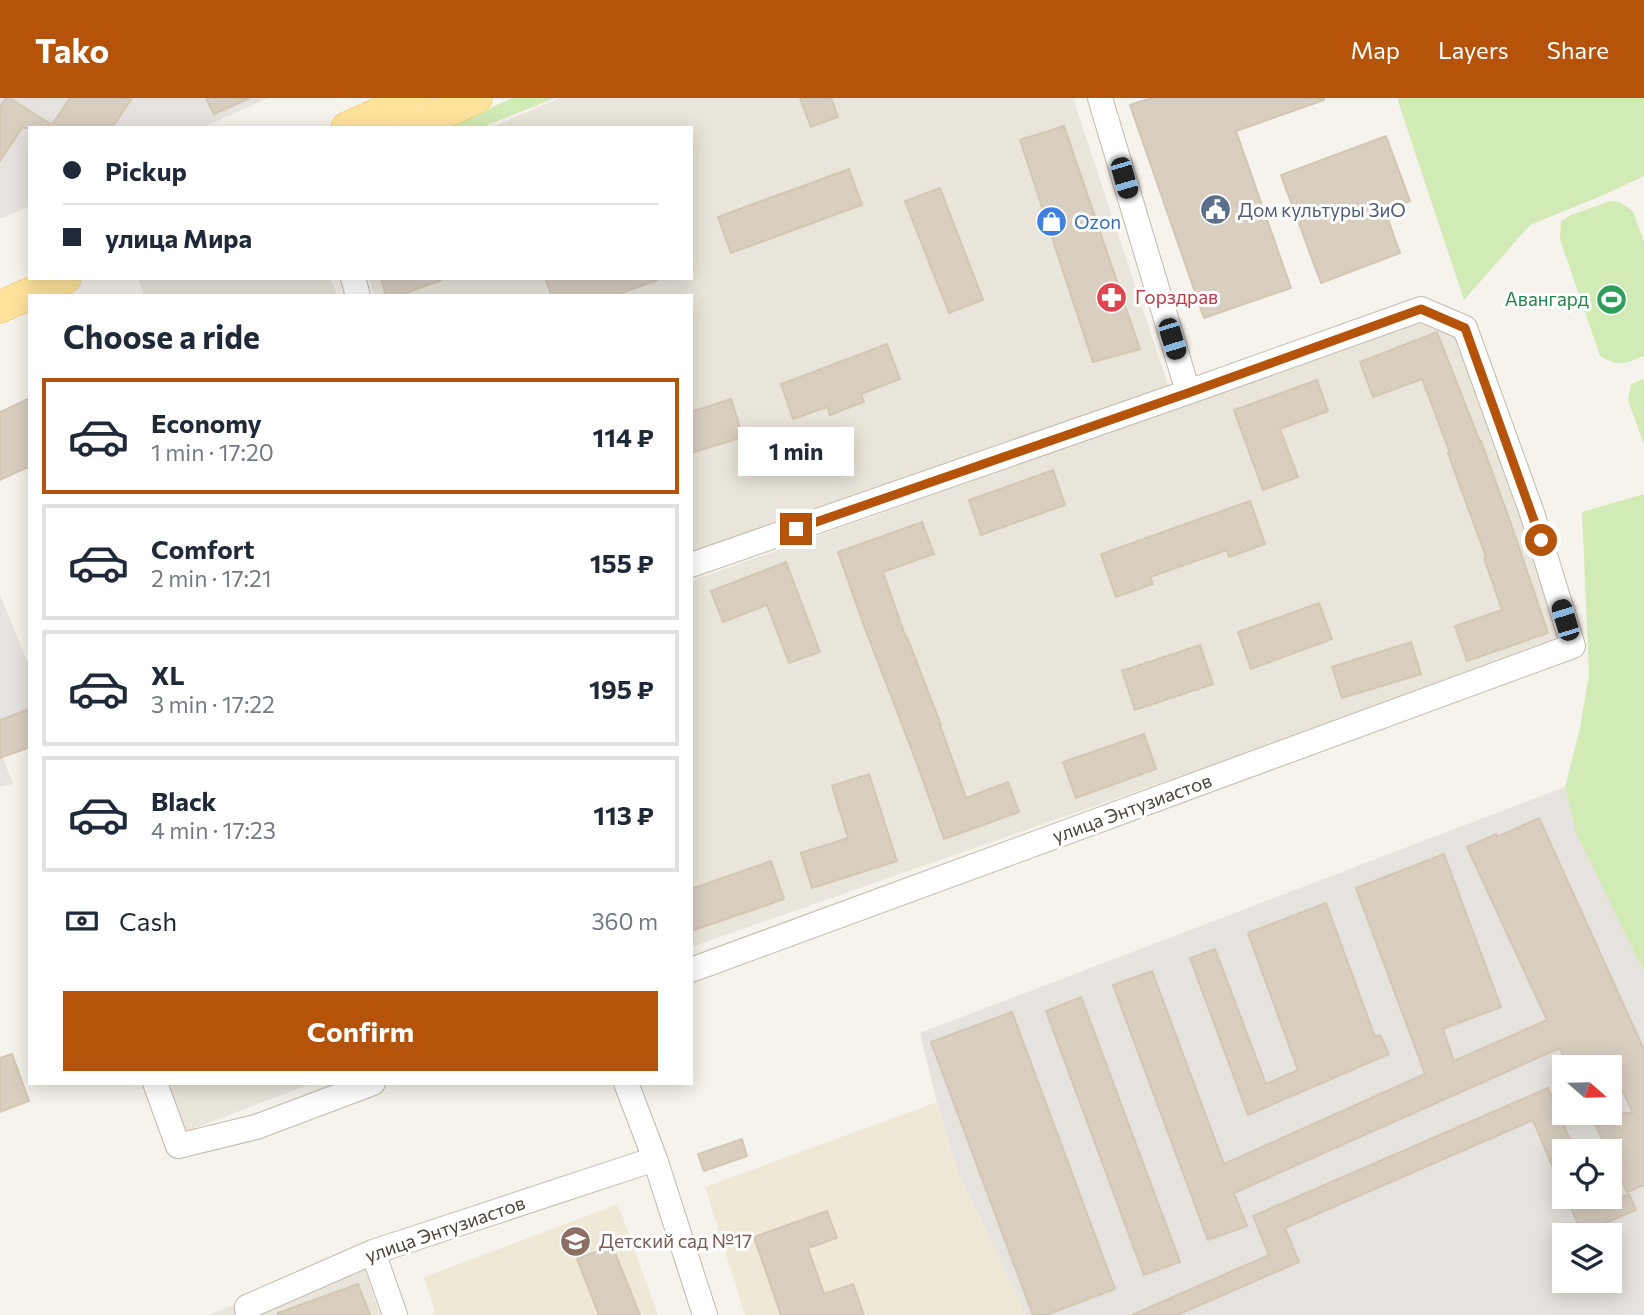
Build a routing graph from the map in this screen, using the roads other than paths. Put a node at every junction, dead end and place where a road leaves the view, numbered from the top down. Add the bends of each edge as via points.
1 (414, 98) edge
2 (476, 98) edge
3 (1100, 98) edge
4 (351, 126) edge
5 (413, 126) edge
6 (28, 274) edge
7 (61, 280) edge
8 (0, 286) edge
9 (29, 294) edge
10 (28, 295) edge
11 (0, 307) edge
12 (1188, 393) junction
13 (693, 564) edge
14 (693, 969) edge
15 (156, 1085) edge
16 (368, 1085) edge
17 (627, 1085) edge
18 (654, 1159) junction
19 (373, 1251) junction
20 (248, 1315) edge
21 (395, 1315) edge
22 (705, 1315) edge

1 - 4 main road
2 - 5 main road
3 - 12 street
6 - 8 main road
7 - 9 main road
10 - 11 main road
12 - 13 street
12 - 14 street, улица Энтузиастов via 1421,309 1465,328 1532,513 1573,646
15 - 16 street via 178,1146 256,1127
17 - 18 street
18 - 19 street, улица Энтузиастов
18 - 22 street
19 - 20 street, улица Энтузиастов via 247,1307
19 - 21 street

